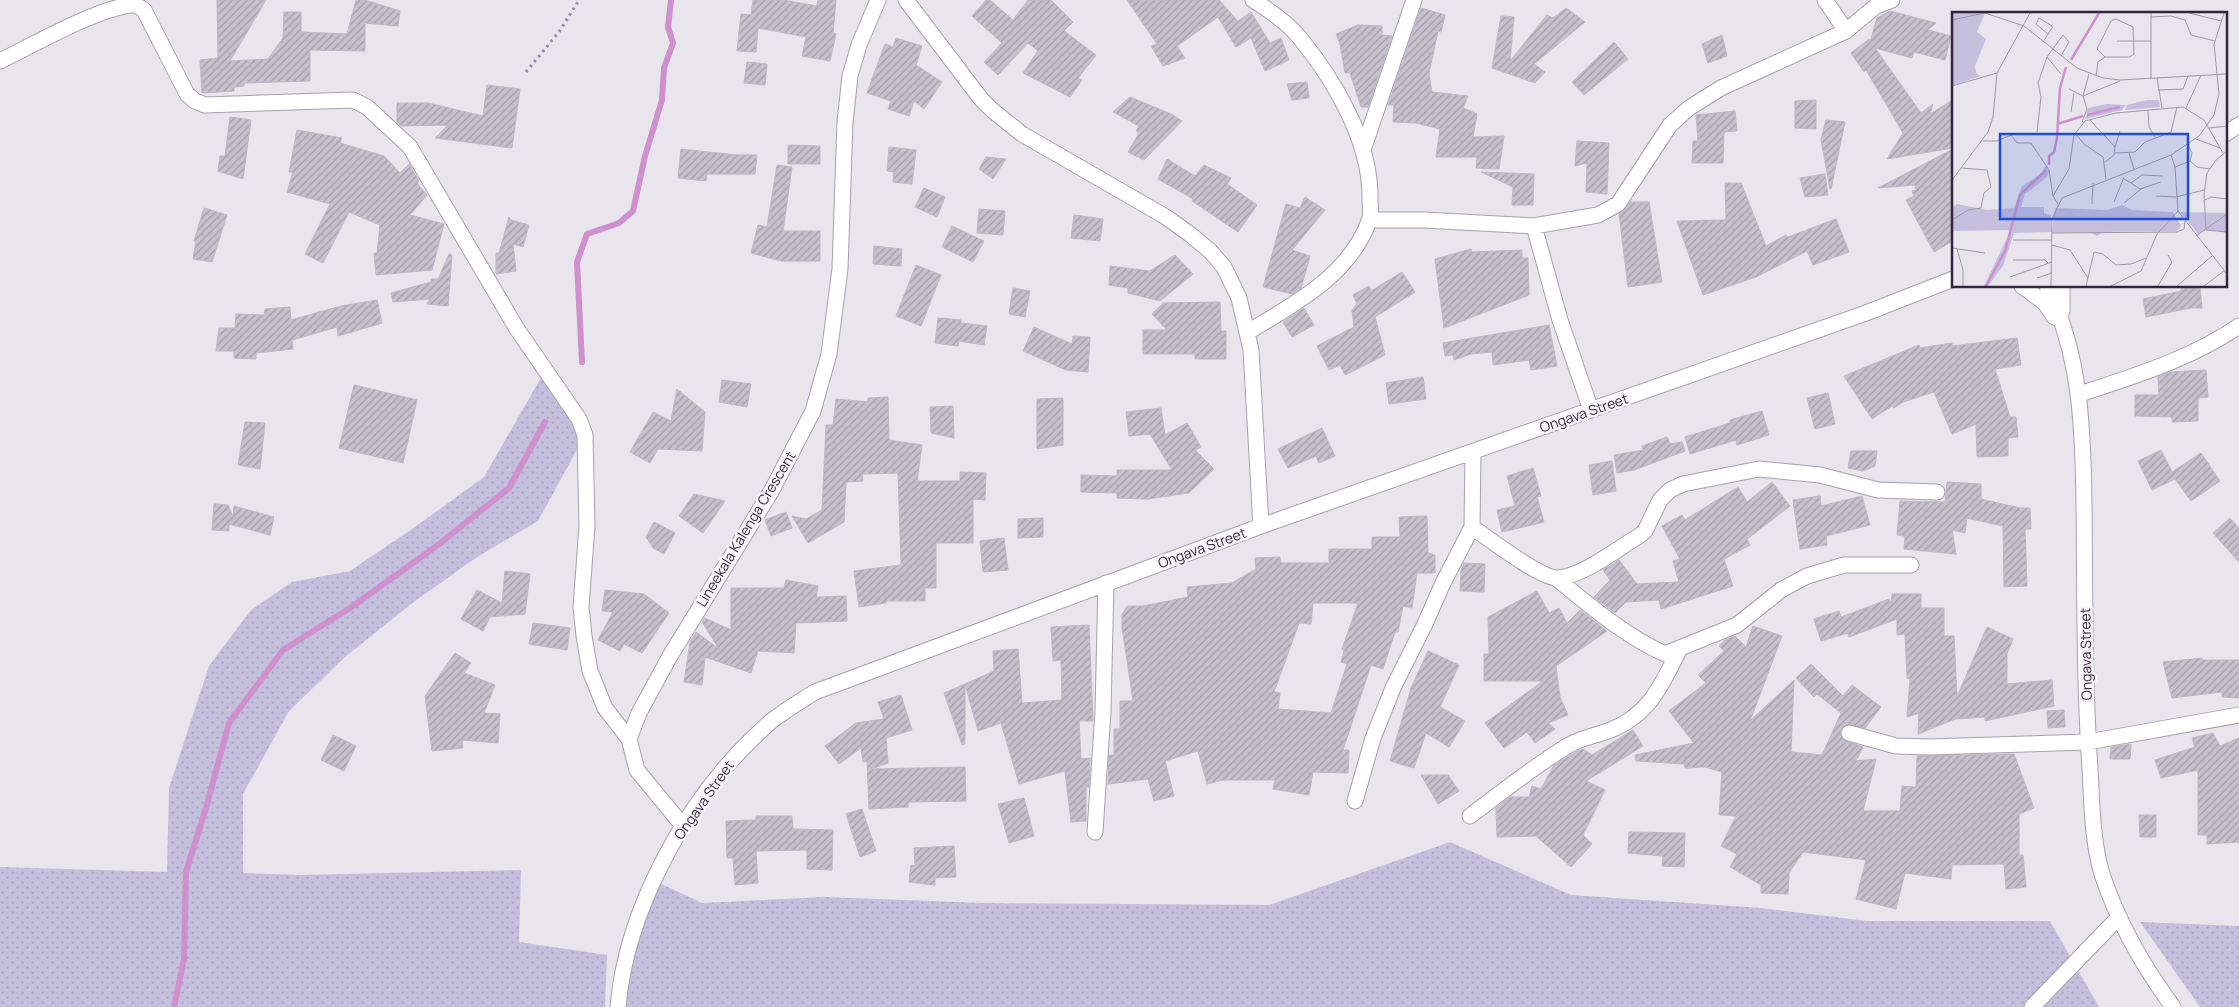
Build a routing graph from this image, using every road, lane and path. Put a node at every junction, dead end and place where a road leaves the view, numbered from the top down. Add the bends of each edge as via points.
1 (579, 0) edge
2 (878, 0) edge
3 (906, 0) edge
4 (1253, 0) edge
5 (1414, 0) edge
6 (1825, 0) edge
7 (1892, 0) edge
8 (1846, 31) junction
9 (0, 61) edge
10 (526, 72) dead end
11 (2239, 125) edge
12 (2226, 133) edge
13 (1364, 148) junction
14 (1370, 220) junction
15 (1534, 226) junction
16 (1952, 279) edge
17 (2025, 288) edge
18 (2048, 288) edge
19 (2062, 288) edge
20 (2239, 326) edge
21 (1248, 332) junction
22 (2065, 332) junction
23 (2080, 394) junction
24 (1591, 410) junction
25 (1472, 452) junction
26 (1937, 492) dead end
27 (1262, 526) junction
28 (1472, 528) junction
29 (1911, 565) dead end
30 (1556, 578) junction
31 (1106, 583) junction
32 (1680, 648) junction
33 (2239, 715) edge
34 (1849, 732) dead end
35 (629, 739) junction
36 (2088, 742) junction
37 (1354, 801) dead end
38 (1470, 816) dead end
39 (683, 826) junction
40 (1095, 832) dead end
41 (2119, 917) junction
42 (618, 1007) edge
43 (2032, 1007) edge
44 (2173, 1007) edge

1 - 10 path via 559,32
2 - 35 street, Lineekala Kalenga Crescent via 850,76 845,122 840,269 829,354 813,411 772,490 670,656 639,713
3 - 21 street via 981,99 1004,121 1166,217 1210,251 1232,280
4 - 13 street via 1299,37 1343,103
5 - 13 street
6 - 8 street
7 - 8 street via 1876,6
8 - 15 street via 1722,88 1689,108 1670,125 1618,204 1598,215
9 - 35 street via 96,15 130,5 138,6 144,10 187,94 196,101 205,105 353,100 368,107 410,148 517,329 573,408 585,435 587,526 581,607 584,636 590,671 604,708
11 - 12 street
13 - 14 street
14 - 15 street
14 - 21 street via 1340,267 1310,295
15 - 24 street via 1560,320
16 - 24 street, Ongava Street
17 - 22 street via 2045,303
18 - 22 street, Ongava Street
19 - 22 street
20 - 23 street via 2180,358
21 - 27 street
22 - 23 street, Ongava Street
23 - 36 street, Ongava Street
24 - 25 street, Ongava Street
25 - 27 street, Ongava Street
25 - 28 street
26 - 30 street via 1878,490 1820,475 1759,469 1683,484 1660,500 1645,531 1639,536 1577,573
27 - 31 street, Ongava Street
28 - 30 street via 1523,563
28 - 37 street via 1442,583 1393,688 1373,738
29 - 32 street via 1844,565 1807,576 1781,590 1737,626
30 - 32 street via 1608,620 1648,646 1666,654
31 - 39 street, Ongava Street via 815,692 776,717 737,754
31 - 40 street via 1104,685
32 - 38 street via 1657,694 1633,720 1577,740
33 - 36 street
34 - 36 street via 1896,746
35 - 39 street via 637,770
36 - 41 street, Ongava Street via 2098,852 2102,874
39 - 42 street, Ongava Street via 644,902 623,972
41 - 43 street
41 - 44 street, Ongava Street via 2134,950

